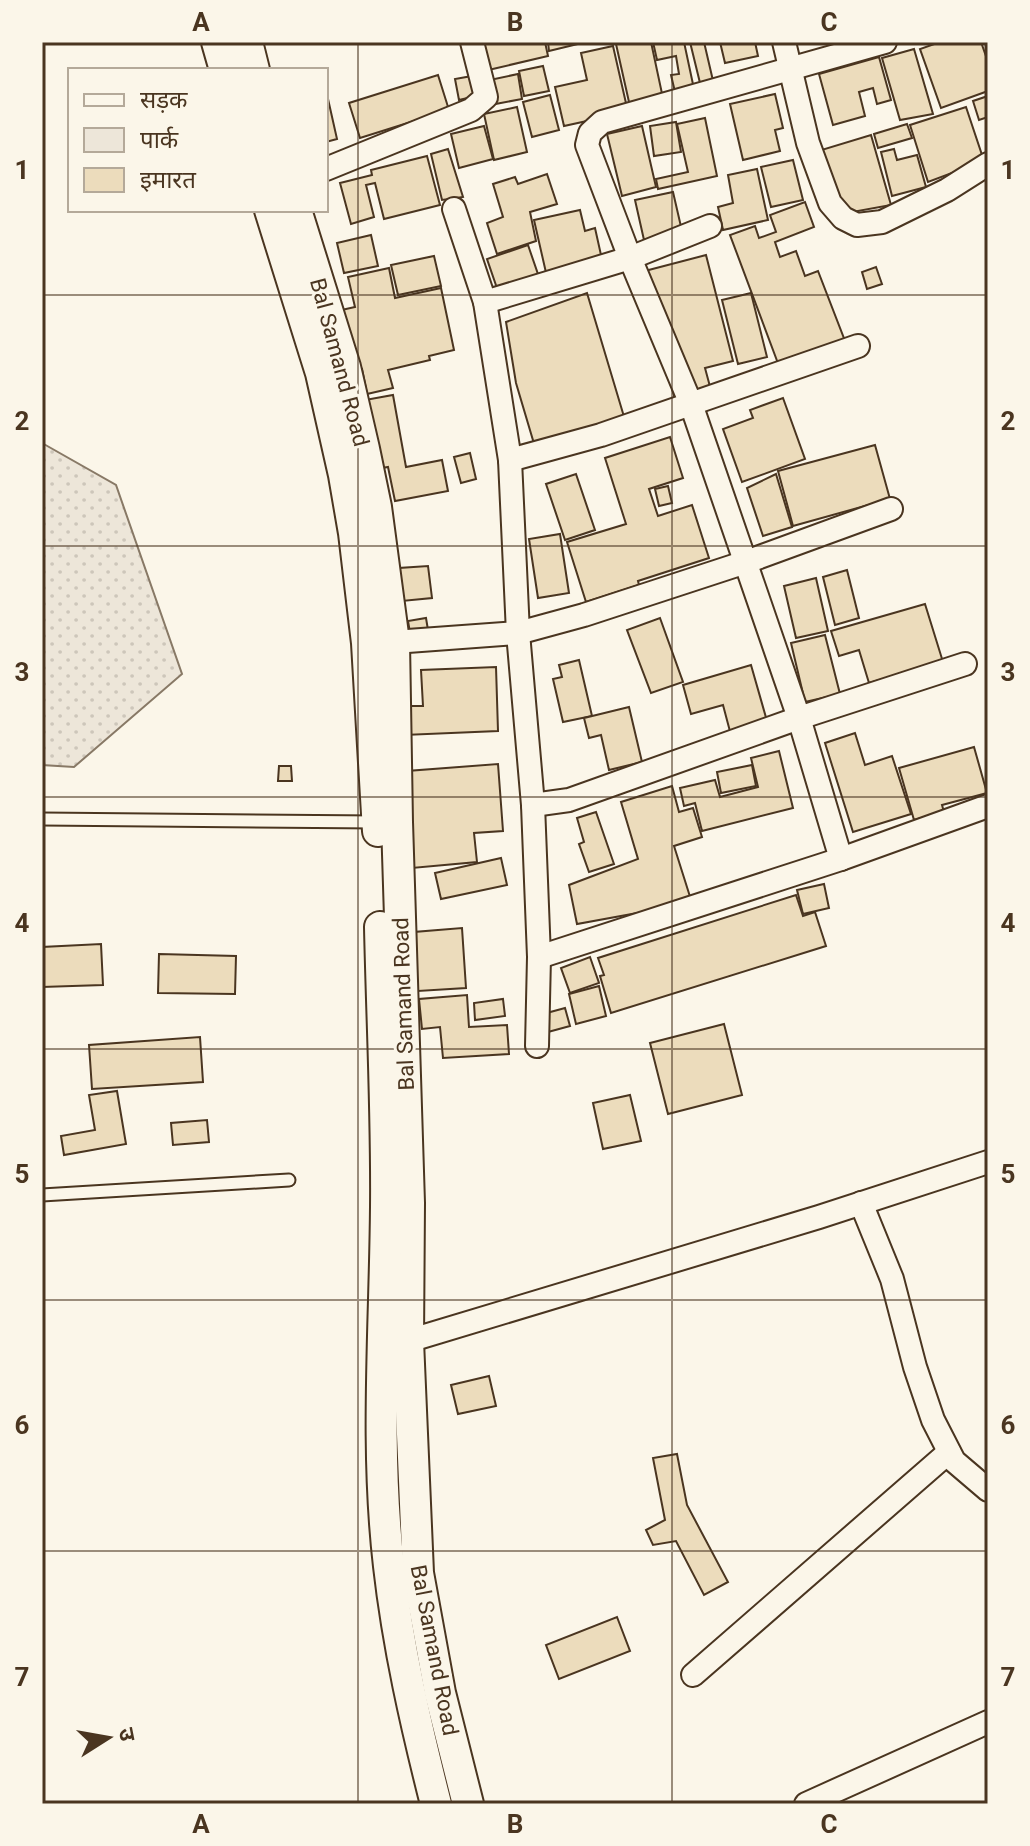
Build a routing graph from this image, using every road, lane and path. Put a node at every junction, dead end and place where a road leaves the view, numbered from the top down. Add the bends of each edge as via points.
1 (217, 42) edge
2 (247, 42) edge
3 (472, 42) edge
4 (784, 42) edge
5 (885, 42) edge
6 (224, 68) edge
7 (254, 68) edge
8 (791, 70) junction
9 (988, 164) edge
10 (328, 168) edge
11 (454, 209) dead end
12 (271, 212) edge
13 (296, 212) edge
14 (710, 226) dead end
15 (630, 258) junction
16 (485, 302) junction
17 (858, 346) dead end
18 (333, 370) junction
19 (691, 404) junction
20 (510, 460) junction
21 (891, 509) dead end
22 (746, 562) junction
23 (518, 633) junction
24 (394, 642) junction
25 (965, 664) dead end
26 (799, 718) junction
27 (533, 805) junction
28 (988, 806) edge
29 (42, 819) edge
30 (387, 822) junction
31 (841, 859) junction
32 (539, 957) junction
33 (537, 1046) dead end
34 (988, 1162) edge
35 (289, 1180) dead end
36 (42, 1195) edge
37 (861, 1203) junction
38 (408, 1341) junction
39 (949, 1452) junction
40 (988, 1490) edge
41 (693, 1675) dead end
42 (988, 1722) edge
43 (820, 1802) edge
44 (436, 1804) edge
45 (468, 1804) edge

1 - 6 main road
2 - 7 main road
3 - 10 street via 486,97 471,110
4 - 8 street
5 - 8 street
8 - 9 street via 808,143 830,203 857,225 882,222
8 - 15 street via 602,122 590,133 587,145
11 - 16 street
12 - 18 main road, Bal Samand Road
13 - 18 main road, Bal Samand Road
14 - 15 street
15 - 16 street
15 - 19 street
16 - 20 street
17 - 19 street
18 - 24 main road, Bal Samand Road via 376,507
18 - 30 main road, Bal Samand Road
19 - 20 street
19 - 22 street
20 - 23 street
21 - 22 street
22 - 23 street
22 - 26 street
23 - 24 street
23 - 27 street
24 - 30 main road, Bal Samand Road
25 - 26 street
26 - 27 street via 569,800
26 - 31 street
27 - 32 street
28 - 31 street
29 - 30 lane
30 - 38 main road, Bal Samand Road via 409,1203
30 - 44 main road, Bal Samand Road via 383,1502 395,1619
31 - 32 street
32 - 33 street
34 - 37 street
35 - 36 lane
37 - 38 street
37 - 39 street via 892,1279 933,1420
38 - 45 main road, Bal Samand Road via 418,1573
39 - 40 street
39 - 41 street
42 - 43 street

